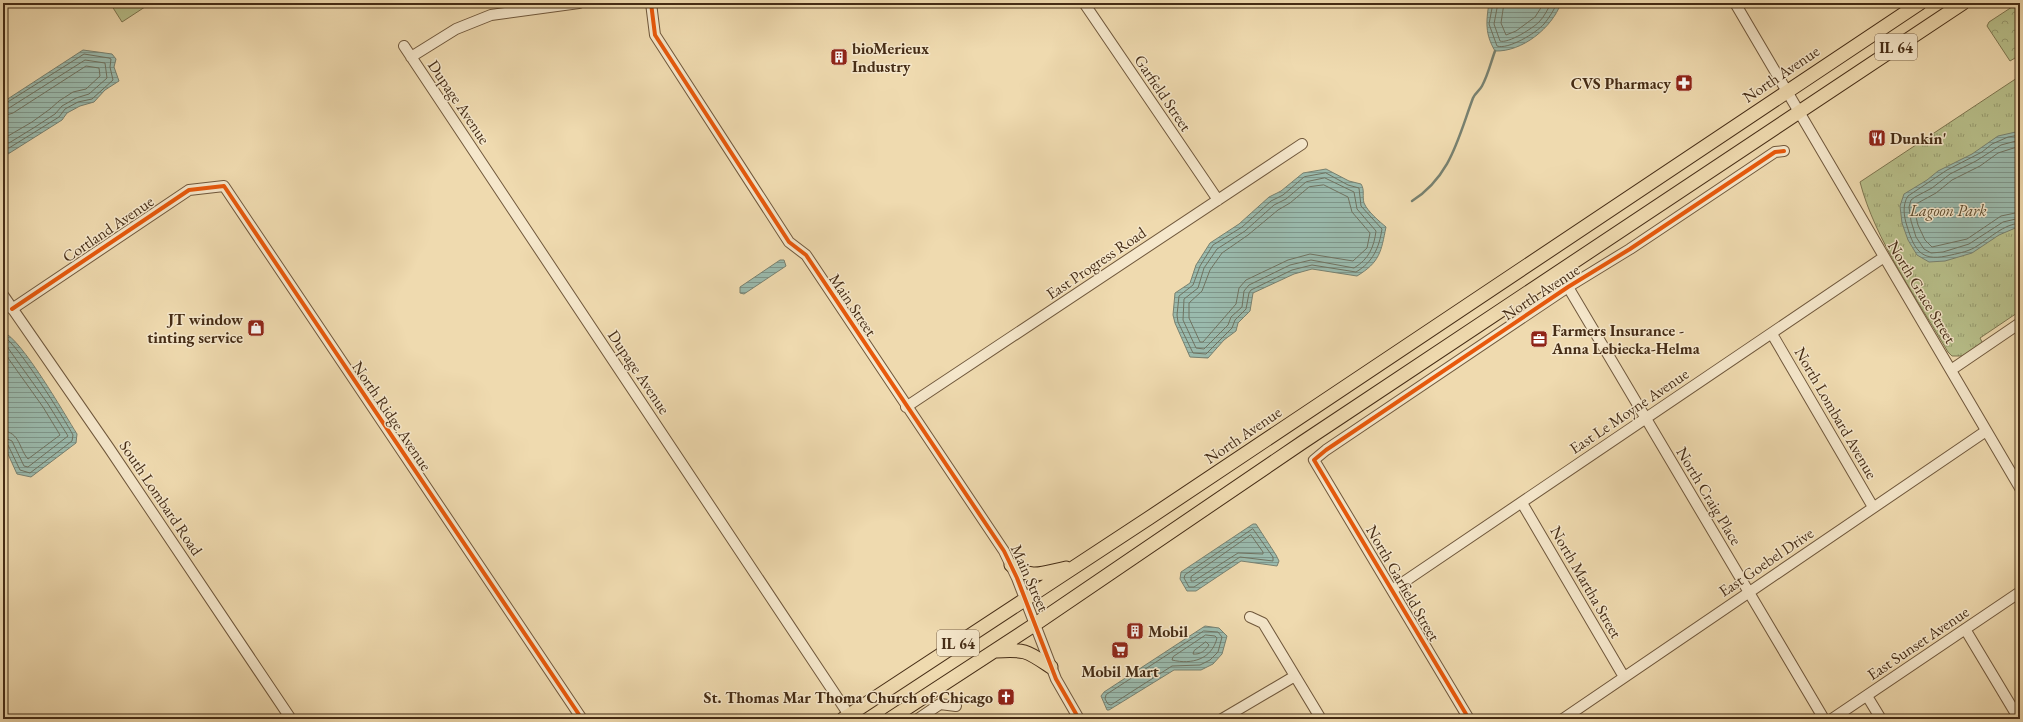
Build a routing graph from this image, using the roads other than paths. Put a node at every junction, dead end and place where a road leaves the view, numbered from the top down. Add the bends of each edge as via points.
1 (579, 3) edge
2 (651, 3) edge
3 (1084, 3) edge
4 (1735, 3) edge
5 (1920, 3) edge
6 (1963, 3) edge
7 (1906, 7) edge
8 (404, 46) dead end
9 (411, 56) junction
10 (1786, 91) junction
11 (1799, 112) junction
12 (1302, 144) dead end
13 (1784, 151) dead end
14 (224, 186) joint
15 (1218, 200) junction
16 (1884, 257) junction
17 (1568, 288) junction
18 (3, 295) edge
19 (12, 308) junction
20 (2020, 323) edge
21 (1772, 334) junction
22 (1951, 370) junction
23 (906, 407) junction
24 (1645, 418) junction
25 (1986, 432) junction
26 (1314, 460) joint
27 (2020, 488) edge
28 (1522, 503) junction
29 (1873, 507) junction
30 (1011, 565) junction
31 (1074, 567) junction
32 (1392, 590) junction
33 (1749, 592) junction
34 (2020, 592) edge
35 (1024, 599) junction
36 (1250, 617) dead end
37 (1034, 625) junction
38 (1965, 629) junction
39 (994, 651) junction
40 (1052, 667) junction
41 (1296, 676) junction
42 (1624, 677) junction
43 (1867, 696) junction
44 (956, 706) dead end
45 (846, 717) edge
46 (291, 719) edge
47 (582, 719) edge
48 (890, 719) edge
49 (918, 719) edge
50 (1080, 719) edge
51 (1222, 719) edge
52 (1321, 719) edge
53 (1470, 719) edge
54 (1563, 719) edge
55 (1824, 719) edge
56 (1832, 719) edge
57 (1881, 719) edge
58 (2019, 719) edge

1 - 9 street via 485,17 456,29
2 - 23 street, Main Street via 655,35 789,242 806,255
3 - 15 street, Garfield Street
4 - 10 street, North Grace Street
5 - 7 main road, North Avenue / IL 64
6 - 11 main road, North Avenue / IL 64
7 - 10 main road, North Avenue / IL 64
8 - 9 street, Dupage Avenue
9 - 45 street, Dupage Avenue
10 - 11 street, North Grace Street
10 - 31 main road, North Avenue / IL 64
11 - 16 street, North Grace Street
11 - 37 main road, North Avenue / IL 64 via 1303,442
12 - 15 street, East Progress Road
13 - 17 street, North Avenue via 1775,152
14 - 19 street, Cortland Avenue via 189,190
14 - 47 street, North Ridge Avenue
15 - 23 street, East Progress Road
16 - 21 street, East Le Moyne Avenue
16 - 22 street, North Grace Street
17 - 24 street, North Craig Place
17 - 26 street, North Avenue
18 - 19 street, South Lombard Road
19 - 46 street, South Lombard Road via 113,453
20 - 22 street
21 - 24 street, East Le Moyne Avenue
21 - 29 street, North Lombard Avenue
22 - 25 street, North Grace Street
23 - 30 street, Main Street
24 - 28 street, East Le Moyne Avenue
24 - 33 street, North Craig Place
25 - 27 street, North Grace Street
25 - 29 street, East Goebel Drive
26 - 32 street, North Garfield Street
28 - 32 street, East Le Moyne Avenue
28 - 42 street, North Martha Street
29 - 33 street, East Goebel Drive
30 - 31 main road via 1031,575
30 - 35 street, Main Street
31 - 35 main road, North Avenue / IL 64
32 - 53 street, North Garfield Street
33 - 42 street, East Goebel Drive
33 - 55 street, North Craig Place
34 - 38 street, East Sunset Avenue
35 - 37 street, Main Street
35 - 45 main road, North Avenue / IL 64
36 - 41 street via 1263,623
37 - 39 main road, North Avenue / IL 64
37 - 40 street, Main Street
38 - 43 street, East Sunset Avenue
38 - 58 street
39 - 40 main road via 1019,649
39 - 48 main road, North Avenue / IL 64
40 - 50 street, Main Street
41 - 51 street
41 - 52 street
42 - 54 street, East Goebel Drive
43 - 56 street, East Sunset Avenue
43 - 57 street
44 - 49 street via 940,704

